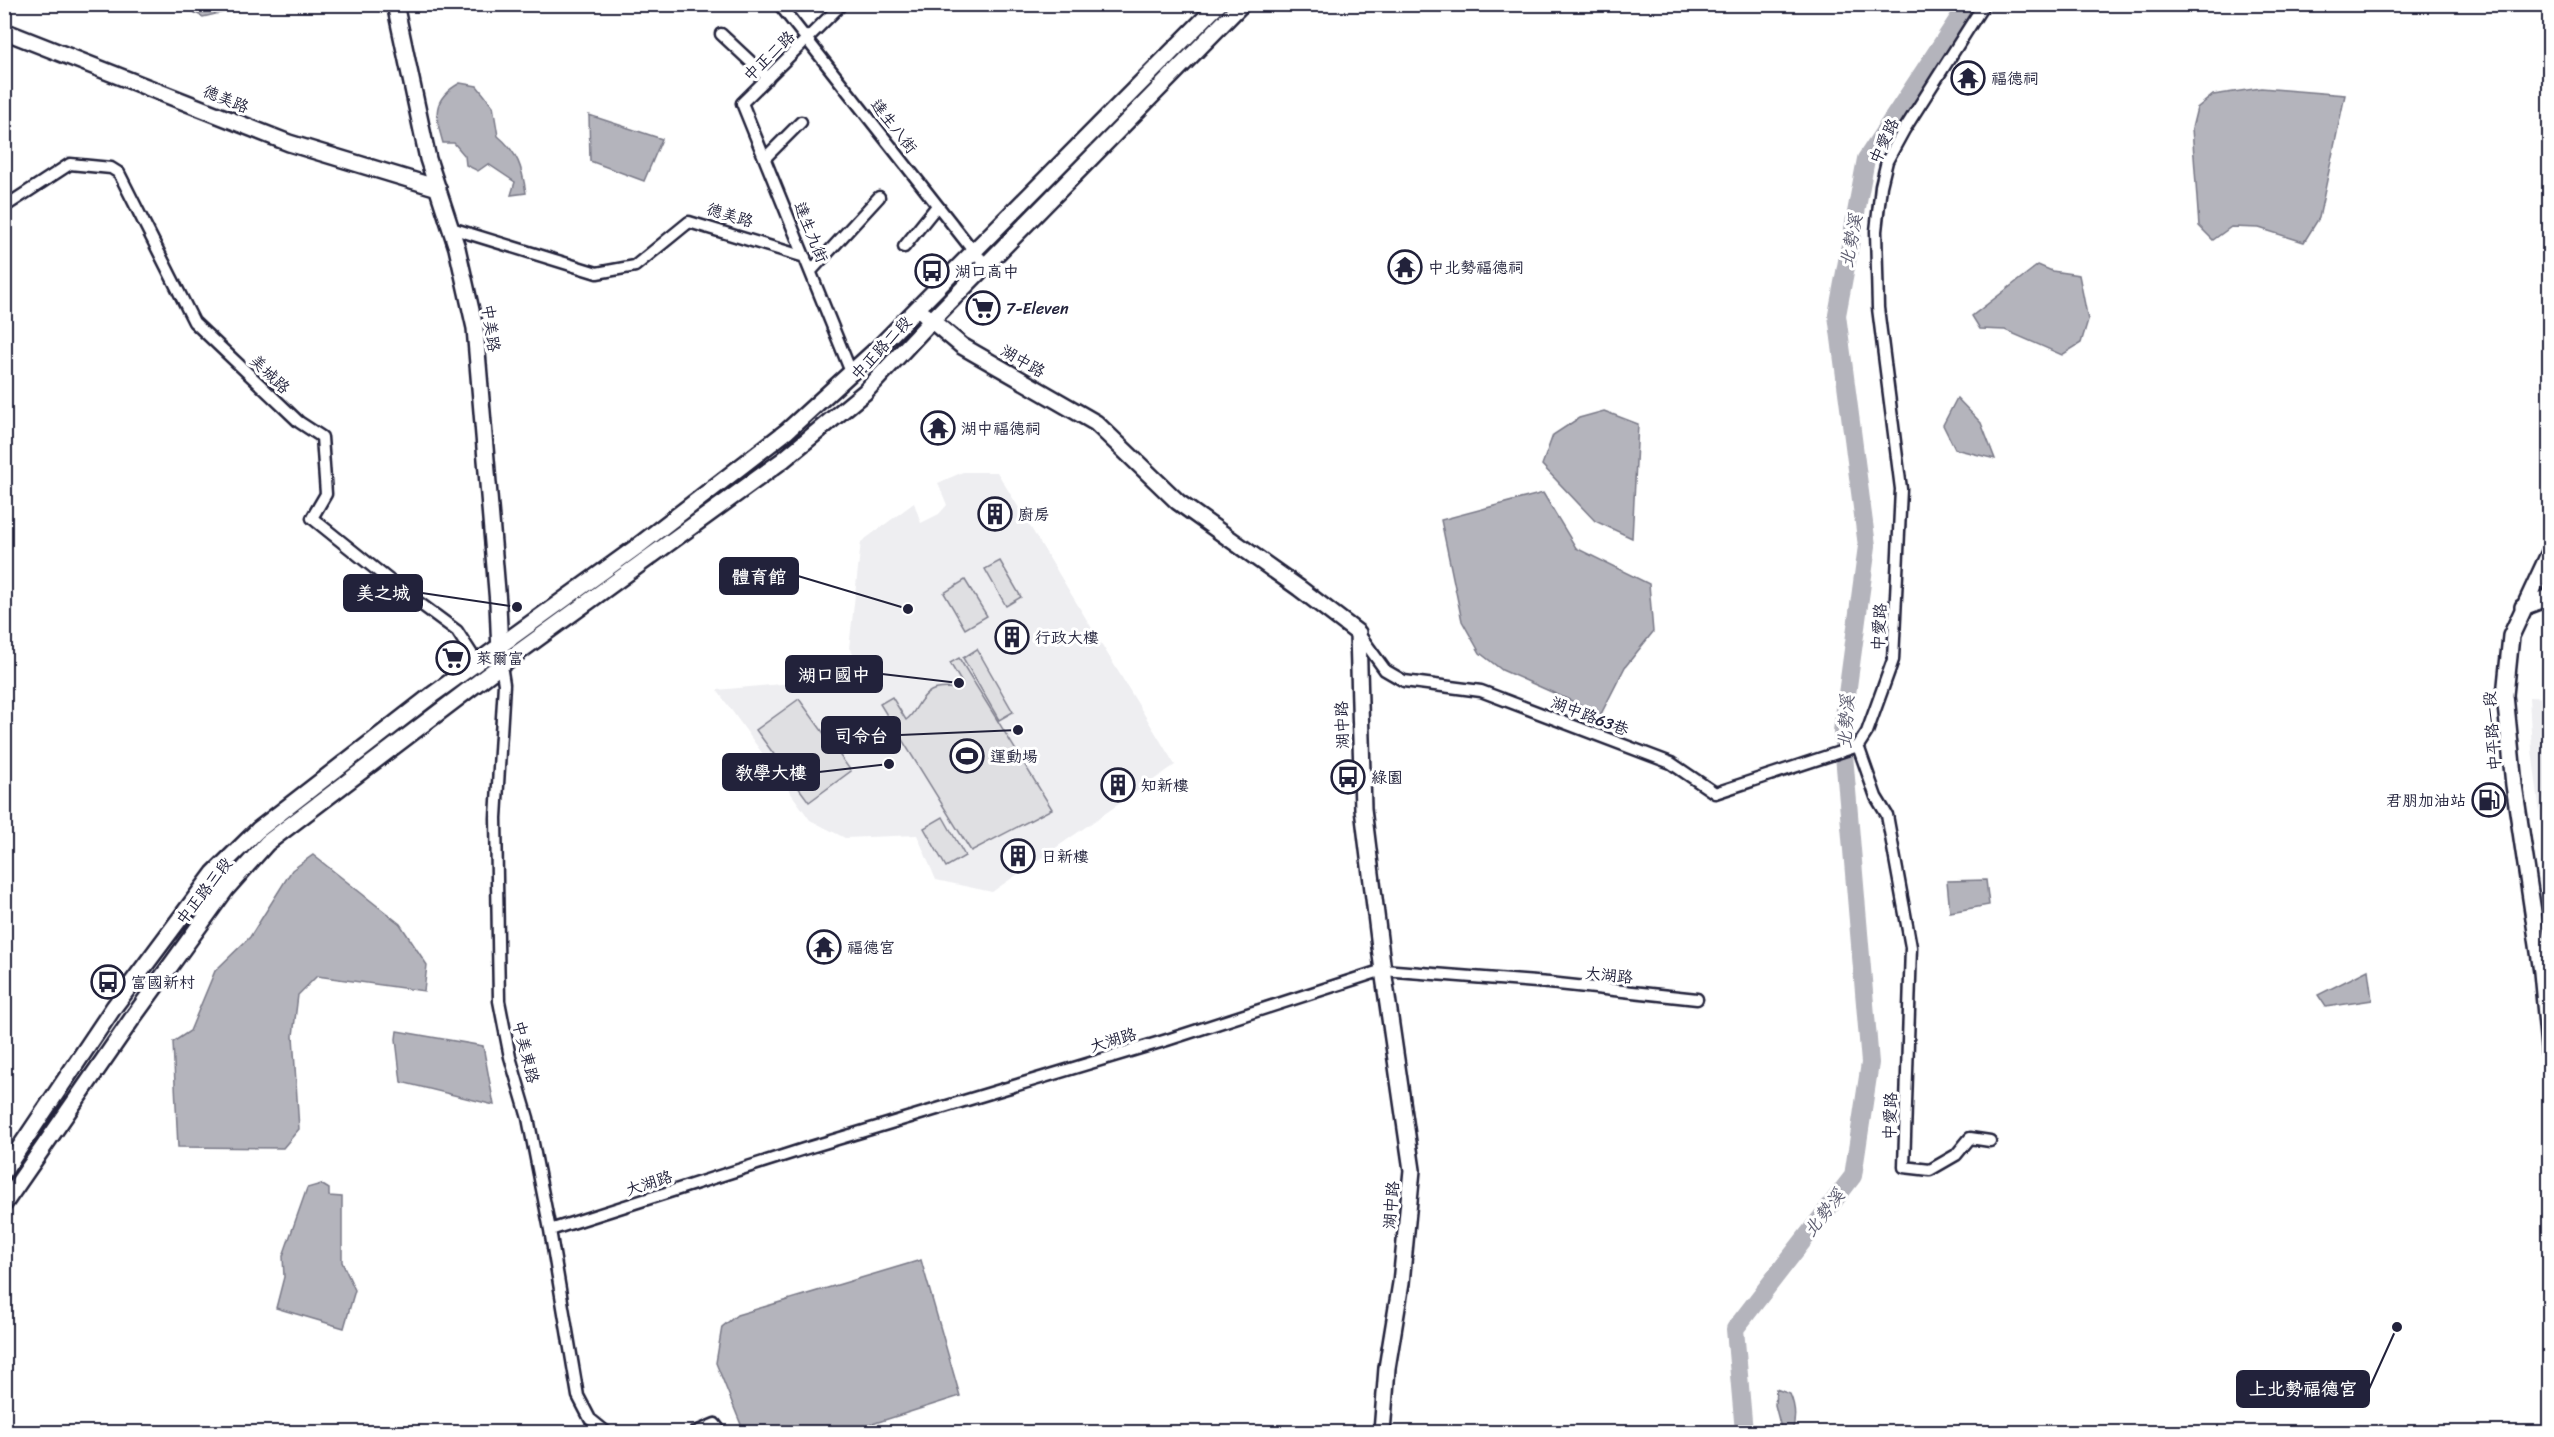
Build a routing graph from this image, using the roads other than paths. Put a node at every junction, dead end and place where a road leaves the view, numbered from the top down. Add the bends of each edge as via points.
1 (394, 4) edge
2 (779, 4) edge
3 (842, 4) edge
4 (1219, 4) edge
5 (1242, 4) edge
6 (1984, 4) edge
7 (4, 31) edge
8 (721, 33) dead end
9 (807, 40) junction
10 (768, 78) junction
11 (742, 103) joint
12 (801, 122) dead end
13 (765, 158) junction
14 (438, 188) junction
15 (879, 197) dead end
16 (937, 206) junction
17 (4, 207) edge
18 (451, 228) junction
19 (904, 247) dead end
20 (974, 252) junction
21 (805, 257) junction
22 (987, 265) junction
23 (811, 272) junction
24 (918, 307) junction
25 (931, 321) junction
26 (851, 372) junction
27 (2550, 552) edge
28 (2550, 597) edge
29 (2523, 607) junction
30 (1358, 633) junction
31 (499, 646) junction
32 (477, 662) junction
33 (501, 665) junction
34 (1858, 746) junction
35 (1383, 970) junction
36 (1697, 999) dead end
37 (2550, 1058) edge
38 (1990, 1141) dead end
39 (4, 1171) edge
40 (4, 1204) edge
41 (550, 1230) junction
42 (606, 1432) edge
43 (696, 1432) edge
44 (721, 1432) edge
45 (1382, 1432) edge

1 - 14 main road, 中美路
2 - 9 street, 達生八街
3 - 9 street, 中正二路
4 - 20 main road, 中正路二段
5 - 22 main road, 中正路二段
6 - 34 street, 中愛路 via 1904,130 1887,161 1881,186 1876,231 1878,308 1901,489 1893,660 1867,732
7 - 14 main road, 德美路 via 290,143
8 - 10 street
9 - 10 street, 中正二路
9 - 16 street, 達生八街
10 - 11 street, 中正二路
11 - 13 street, 達生九街
12 - 13 street
13 - 21 street, 達生九街
14 - 18 main road, 中美路
15 - 23 street
16 - 19 street
16 - 20 street, 達生八街
17 - 32 street, 美城路 via 70,164 111,168 119,173 194,322 299,422 322,437 326,494 312,518 457,631
18 - 21 street, 德美路 via 597,273 635,266 688,222
18 - 31 main road, 中美路 via 475,328
20 - 22 street, 達生八街
20 - 24 main road, 中正路二段
21 - 23 street, 達生九街
22 - 25 main road, 中正路二段
23 - 26 street, 達生九街
24 - 25 main road, 湖中路
24 - 26 main road, 中正路二段
25 - 30 main road, 湖中路 via 962,346 1096,423 1178,502
25 - 33 main road, 中正路二段 via 865,392 783,460
26 - 31 main road, 中正路二段 via 787,431 638,546
27 - 29 main road, 中平路一段
28 - 29 main road
29 - 37 main road, 中平路一段 via 2511,636 2505,695
30 - 34 street, 湖中路63巷 via 1385,670 1404,681 1481,691 1671,763 1715,793
30 - 35 main road, 湖中路 via 1363,809
31 - 32 main road, 中正路三段
31 - 33 main road, 中美路
32 - 39 main road, 中正路三段 via 281,811 214,873 114,1007
33 - 40 main road, 中正路三段 via 267,843 225,890
33 - 41 street, 中美東路 via 504,684 496,818 499,1001
34 - 38 street, 中愛路 via 1876,797 1887,815 1911,947 1904,1167 1930,1170 1956,1155 1970,1138
35 - 36 street, 大湖路
35 - 41 street, 大湖路
35 - 45 main road, 湖中路 via 1412,1170
41 - 42 street, 中美東路 via 578,1396 590,1419
43 - 44 street via 715,1424

